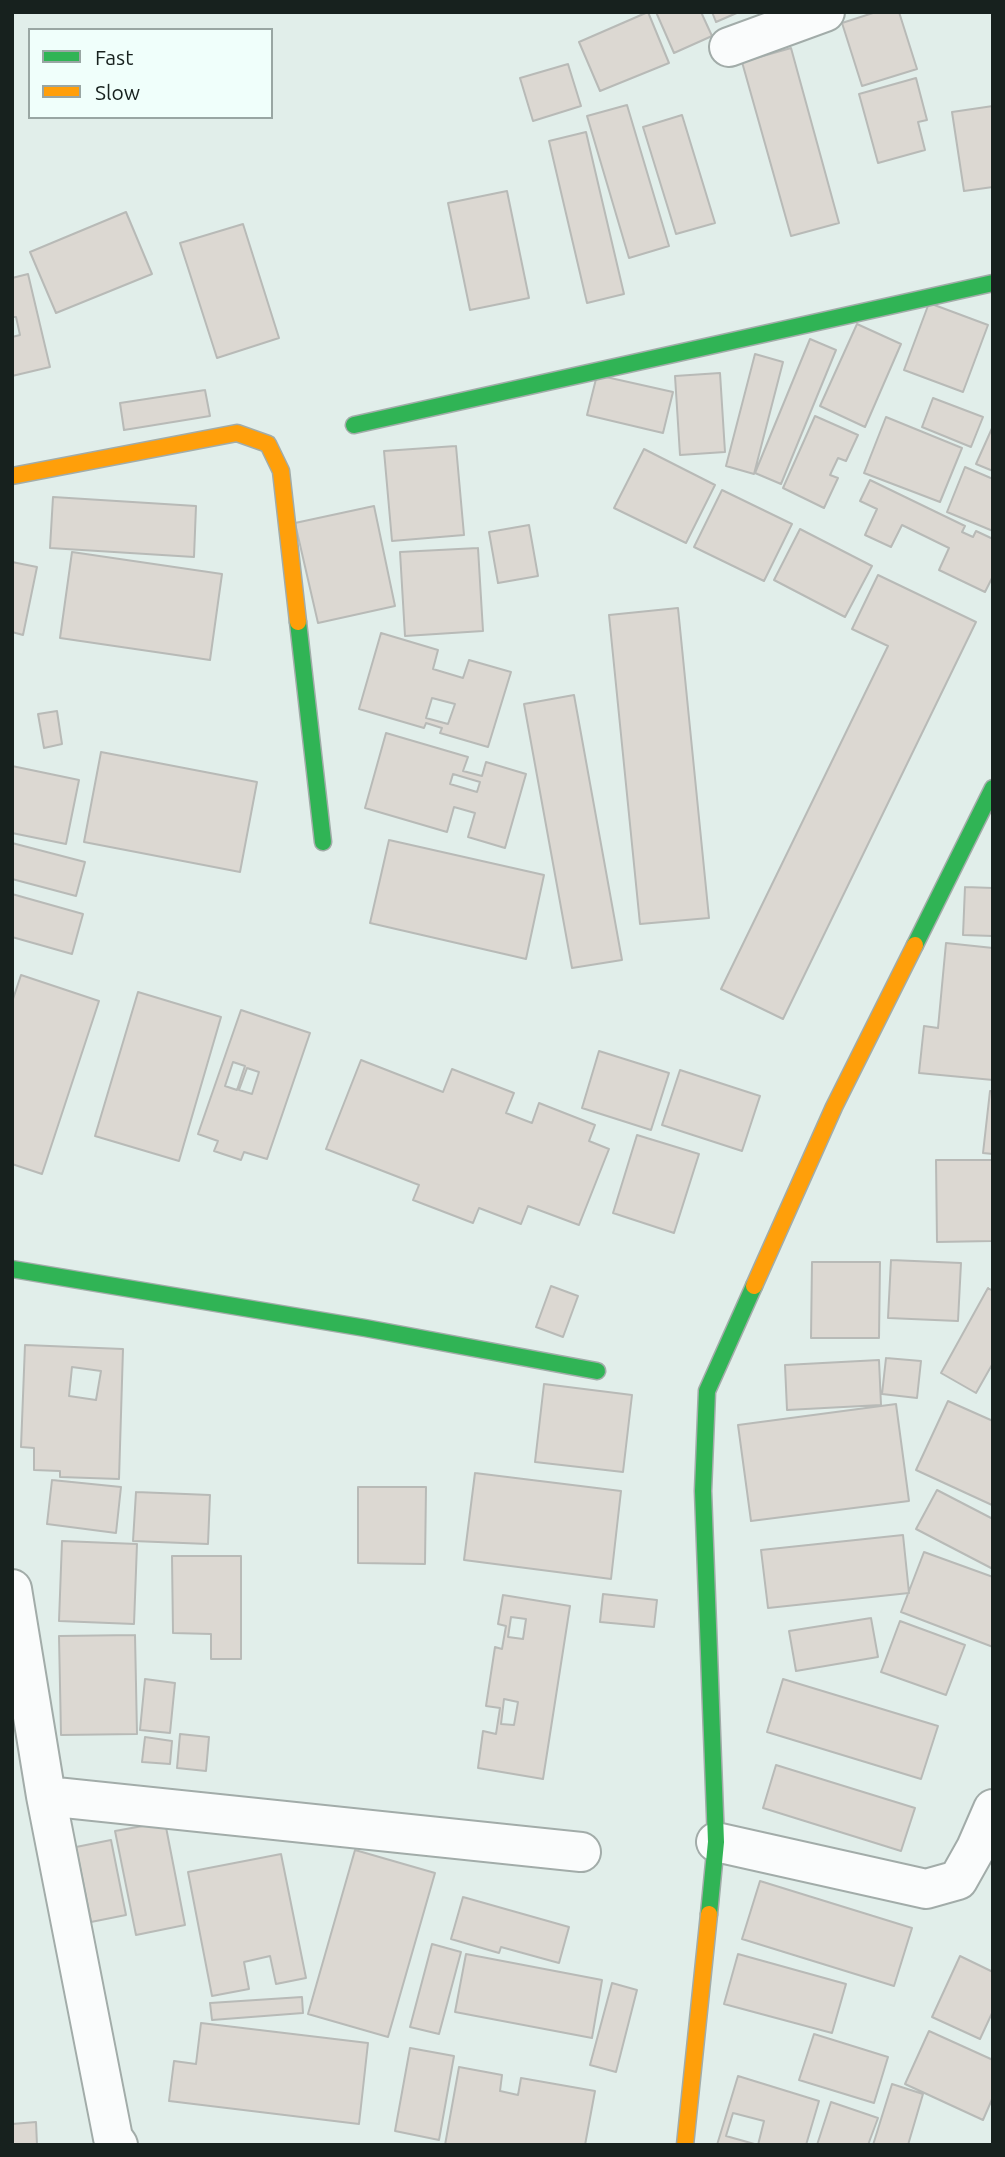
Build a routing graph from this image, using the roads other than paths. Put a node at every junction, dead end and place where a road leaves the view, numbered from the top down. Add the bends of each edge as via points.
1 (825, 12) edge
2 (729, 47) dead end
3 (993, 283) edge
4 (354, 425) dead end
5 (12, 477) edge
6 (993, 788) edge
7 (323, 842) dead end
8 (12, 1269) edge
9 (597, 1371) dead end
10 (12, 1589) edge
11 (18, 1664) edge
12 (46, 1796) junction
13 (993, 1809) edge
14 (716, 1842) junction
15 (581, 1852) dead end
16 (118, 2145) edge
17 (685, 2145) edge

1 - 2 street
3 - 4 street
5 - 7 street via 237,433 268,444 281,471
6 - 14 street via 834,1107 708,1391 703,1491
8 - 9 street
10 - 11 street
11 - 12 street
12 - 15 street
12 - 16 street via 110,2124
13 - 14 street via 958,1880 926,1889
14 - 17 street

